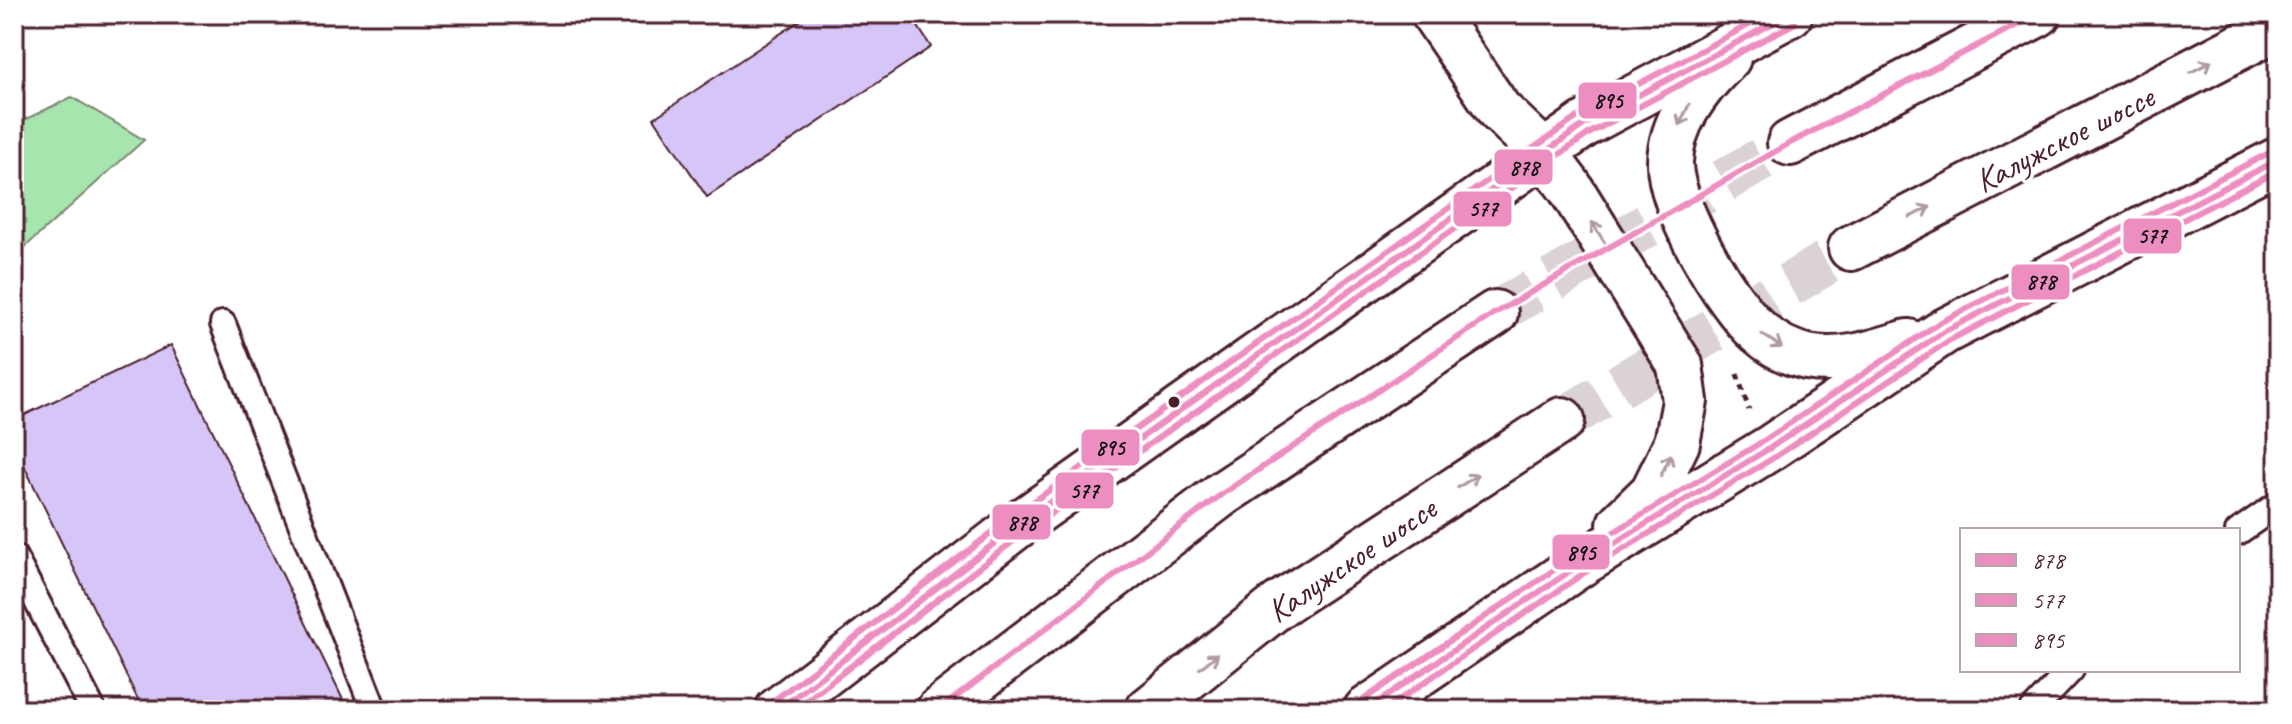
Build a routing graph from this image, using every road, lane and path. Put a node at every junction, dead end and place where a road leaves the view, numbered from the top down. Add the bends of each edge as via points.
1 (1434, 14) edge
2 (1790, 14) edge
3 (2038, 14) edge
4 (2278, 27) edge
5 (1752, 35) junction
6 (1790, 143) tunnel mouth
7 (1544, 153) junction
8 (2278, 160) edge
9 (1851, 248) tunnel mouth
10 (1495, 313) tunnel mouth
11 (223, 324) dead end
12 (1945, 331) junction
13 (1562, 420) tunnel mouth
14 (2278, 504) edge
15 (2240, 531) edge
16 (14, 557) edge
17 (1579, 565) junction
18 (2069, 672) edge
19 (93, 710) edge
20 (374, 710) edge
21 (778, 710) edge
22 (939, 710) edge
23 (1148, 710) edge
24 (1366, 710) edge
25 (2033, 710) edge

1 - 7 main road via 1499,110
2 - 5 main road
3 - 6 main road
9 -> 4 main road, Калужское шоссе
5 - 7 main road via 1585,124
5 -> 12 main road via 1712,73 1681,116 1670,163 1683,218 1710,267 1756,330 1778,347 1808,357 1857,358
17 -> 7 main road via 1653,492 1677,443 1685,401 1680,365
7 - 21 main road via 1022,522
8 - 12 main road
10 - 22 main road via 1222,494
11 - 20 lane
12 - 17 main road via 1770,448
23 -> 13 main road, Калужское шоссе via 1280,604
14 - 15 lane
16 - 19 lane
17 - 24 main road
18 - 25 lane

